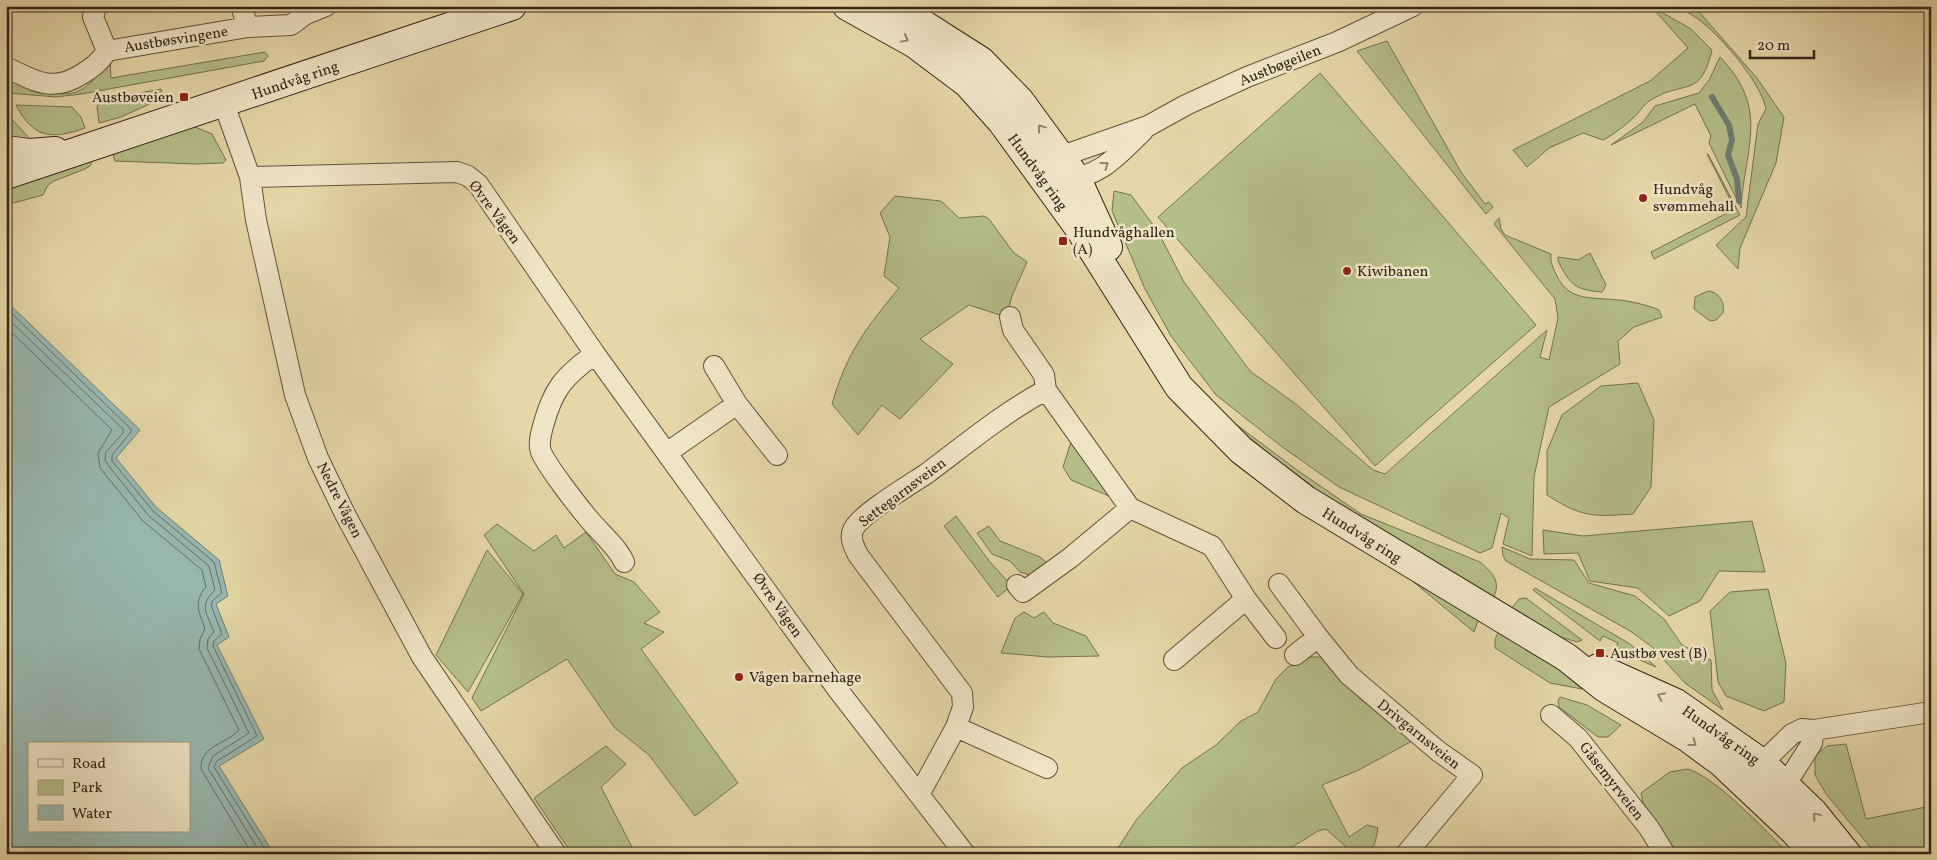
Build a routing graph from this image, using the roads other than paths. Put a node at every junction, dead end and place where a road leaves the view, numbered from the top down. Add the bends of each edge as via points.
1 (96, 6) edge
2 (241, 6) edge
3 (326, 6) edge
4 (512, 6) edge
5 (847, 6) edge
6 (879, 6) edge
7 (1414, 6) edge
8 (248, 27) junction
9 (107, 51) junction
10 (6, 67) edge
11 (224, 104) junction
12 (1148, 126) junction
13 (6, 150) edge
14 (77, 151) junction
15 (1062, 156) junction
16 (6, 175) edge
17 (250, 177) junction
18 (1042, 178) junction
19 (1077, 179) junction
20 (1010, 317) dead end
21 (595, 354) junction
22 (714, 366) dead end
23 (1179, 387) junction
24 (1046, 390) junction
25 (737, 404) junction
26 (668, 452) junction
27 (777, 455) dead end
28 (1130, 508) junction
29 (624, 562) dead end
30 (1279, 584) dead end
31 (1017, 585) dead end
32 (1246, 599) junction
33 (1318, 637) junction
34 (1276, 638) dead end
35 (1295, 654) dead end
36 (1566, 657) junction
37 (1174, 660) dead end
38 (1931, 712) edge
39 (1551, 716) dead end
40 (956, 727) junction
41 (1814, 730) junction
42 (1762, 763) junction
43 (1047, 768) dead end
44 (1786, 784) junction
45 (920, 793) junction
46 (1753, 793) junction
47 (556, 854) edge
48 (965, 854) edge
49 (1406, 854) edge
50 (1665, 854) edge
51 (1814, 854) edge
52 (1847, 854) edge

1 - 9 street via 93,17
2 - 8 street
3 - 8 street, Austbøsvingene via 306,14 291,25
4 - 11 main road, Hundvåg ring
5 -> 18 main road, Hundvåg ring via 915,44 967,83 1002,122
15 -> 6 main road, Hundvåg ring via 1020,101 981,61 926,26
7 - 12 street, Austbøgeilen via 1337,42 1247,77
8 - 9 street, Austbøsvingene
9 - 10 street, Austbøsvingene via 93,67 70,82 58,85 36,81
11 - 14 main road, Hundvåg ring
11 - 17 street, Nedre Vågen
12 - 15 street, Austbøgeilen
19 -> 12 street, Austbøgeilen via 1104,168
13 - 14 main road, Hundvåg ring via 29,153
14 - 16 main road, Hundvåg ring
15 - 18 street, Austbøgeilen
15 - 19 main road, Hundvåg ring
17 - 21 street, Øvre Vågen via 412,172 457,172 468,176 485,193
17 - 47 street, Nedre Vågen via 256,220 292,379 318,458 422,657
18 - 19 street, Austbøgeilen
18 - 23 main road, Hundvåg ring via 1079,228
19 - 23 main road, Hundvåg ring via 1133,302
20 - 24 street via 1013,330 1044,375
21 - 26 street, Øvre Vågen
21 - 29 street via 572,370 551,398 540,443 541,452
22 - 25 street
23 - 36 main road, Hundvåg ring via 1240,450 1306,500
24 - 28 street
24 - 40 street, Settegarnsveien via 952,454 863,519 853,530 852,541 858,555 962,693 963,706
25 - 26 street
25 - 27 street
26 - 45 street, Øvre Vågen via 833,683
28 - 31 street via 1024,592
28 - 32 street via 1212,546
30 - 33 street, Drivgarnsveien
32 - 34 street
32 - 37 street
33 - 35 street
33 - 49 street, Drivgarnsveien via 1368,694 1472,775
42 -> 36 main road, Hundvåg ring via 1676,703 1611,672
36 -> 46 main road, Hundvåg ring via 1604,688 1688,738 1722,763
38 - 41 street
39 - 50 street, Gåsemyrveien via 1578,738 1595,758
40 - 43 street
40 - 45 street, Settegarnsveien
41 - 42 street via 1802,728 1792,734
41 - 44 street via 1812,743
42 - 44 main road, Hundvåg ring
42 - 46 street
44 - 46 street
52 -> 44 main road, Hundvåg ring
45 - 48 street, Øvre Vågen
46 - 51 main road, Hundvåg ring

